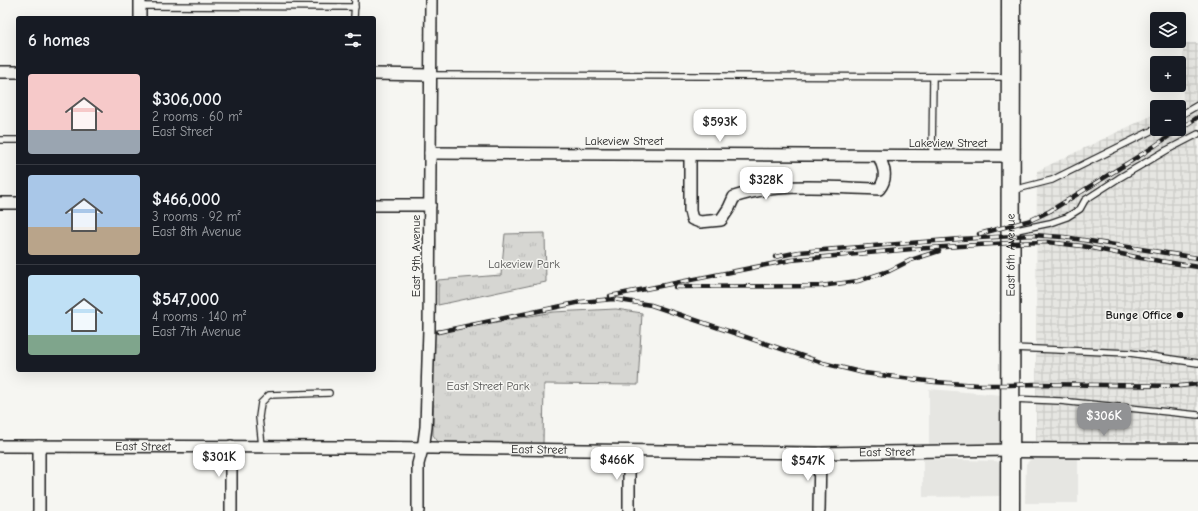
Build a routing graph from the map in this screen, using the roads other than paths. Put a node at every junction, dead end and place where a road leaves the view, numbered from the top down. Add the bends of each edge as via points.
1 (354, 0) edge
2 (431, 0) edge
3 (1011, 0) edge
4 (140, 3) edge
5 (354, 7) junction
6 (140, 16) edge
7 (354, 16) edge
8 (0, 72) edge
9 (16, 72) edge
10 (376, 74) edge
11 (430, 75) junction
12 (933, 77) junction
13 (1010, 78) junction
14 (1198, 106) edge
15 (1186, 112) edge
16 (1150, 131) edge
17 (1198, 134) edge
18 (0, 140) edge
19 (16, 140) edge
20 (430, 153) junction
21 (690, 155) junction
22 (879, 156) junction
23 (932, 156) junction
24 (1010, 156) junction
25 (1010, 195) junction
26 (0, 203) edge
27 (16, 203) edge
28 (376, 205) edge
29 (430, 205) junction
30 (1010, 231) junction
31 (1010, 348) junction
32 (1198, 363) edge
33 (329, 392) dead end
34 (1010, 399) junction
35 (1198, 415) edge
36 (0, 446) edge
37 (39, 446) junction
38 (231, 446) junction
39 (262, 446) junction
40 (422, 448) junction
41 (1010, 450) junction
42 (629, 451) junction
43 (1198, 451) edge
44 (820, 453) junction
45 (39, 511) edge
46 (231, 511) edge
47 (418, 511) edge
48 (629, 511) edge
49 (819, 511) edge
50 (1010, 511) edge

1 - 5 lane
2 - 11 street, East 9th Avenue
3 - 13 main road, East 6th Avenue
4 - 5 lane
4 - 6 street
5 - 7 lane
8 - 9 street
10 - 11 street
11 - 12 lane
11 - 20 street, East 9th Avenue
12 - 13 lane
12 - 23 lane
13 - 24 main road, East 6th Avenue
14 - 15 lane
16 - 25 lane via 1052,180 1017,189
17 - 30 lane via 1119,178 1085,200 1080,209 1067,217
18 - 19 lane
20 - 21 street, Lakeview Street
20 - 29 street, East 9th Avenue
21 - 22 street, Lakeview Street
21 - 22 street via 690,211 692,219 700,222 721,220 734,197 781,187 878,189 884,182 885,174
22 - 23 street, Lakeview Street
23 - 24 street, Lakeview Street
24 - 25 main road, East 6th Avenue
25 - 30 main road, East 6th Avenue
26 - 27 street
28 - 29 street
29 - 40 street, East 9th Avenue via 429,344 426,427
30 - 31 main road, East 6th Avenue
31 - 32 lane via 1130,353
31 - 34 main road, East 6th Avenue
33 - 39 lane via 269,395 261,403 259,417
34 - 35 lane via 1060,401
34 - 41 main road, East 6th Avenue
36 - 37 street, East Street
37 - 38 street, East Street
37 - 45 street
38 - 39 street, East Street
38 - 46 street
39 - 40 street, East Street
40 - 42 street, East Street
40 - 47 street, East 9th Avenue via 418,464
41 - 43 street, East Street
41 - 44 street, East Street
41 - 50 main road, East 6th Avenue
42 - 44 street, East Street
42 - 48 street
44 - 49 street

